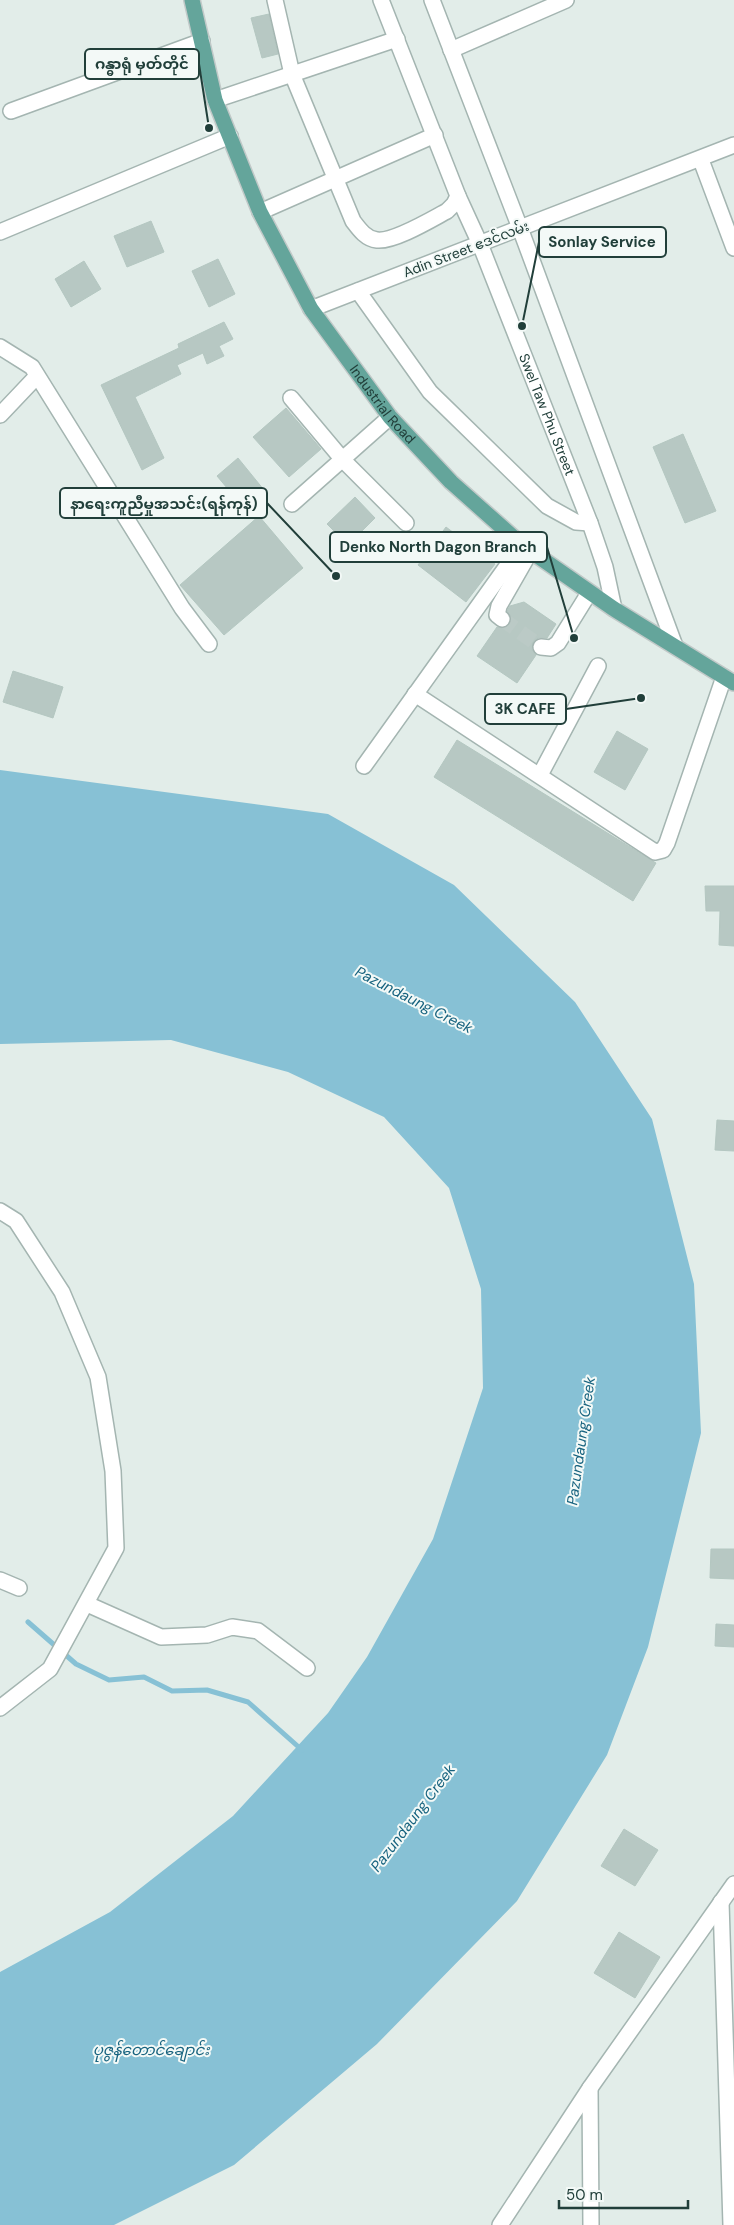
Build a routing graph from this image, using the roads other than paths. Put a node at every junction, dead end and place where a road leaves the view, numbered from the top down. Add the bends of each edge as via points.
1 (192, 0) edge
2 (275, 0) edge
3 (381, 0) edge
4 (432, 0) edge
5 (566, 0) edge
6 (397, 39) junction
7 (202, 41) junction
8 (451, 50) junction
9 (292, 74) junction
10 (215, 100) junction
11 (11, 111) dead end
12 (435, 135) junction
13 (230, 136) junction
14 (734, 145) edge
15 (701, 160) junction
16 (335, 179) junction
17 (458, 196) junction
18 (260, 212) junction
19 (520, 228) junction
20 (0, 232) edge
21 (480, 244) junction
22 (734, 248) edge
23 (358, 291) junction
24 (310, 309) junction
25 (0, 347) edge
26 (38, 376) junction
27 (291, 398) dead end
28 (0, 415) edge
29 (390, 417) junction
30 (343, 460) junction
31 (292, 504) dead end
32 (406, 523) dead end
33 (590, 523) junction
34 (526, 548) junction
35 (589, 593) junction
36 (614, 609) junction
37 (502, 620) dead end
38 (209, 644) dead end
39 (675, 646) junction
40 (541, 647) dead end
41 (598, 666) dead end
42 (729, 680) edge
43 (415, 694) junction
44 (364, 766) dead end
45 (540, 775) junction
46 (0, 1211) edge
47 (0, 1580) edge
48 (19, 1588) dead end
49 (86, 1604) junction
50 (307, 1668) dead end
51 (0, 1708) edge
52 (734, 1884) edge
53 (721, 1902) junction
54 (590, 2088) junction
55 (500, 2225) edge
56 (591, 2225) edge
57 (731, 2225) edge

1 - 7 main road, Industrial Road
2 - 9 street
3 - 6 street, Swel Taw Phu Street
4 - 8 street
5 - 8 street
6 - 9 street
6 - 12 street, Swel Taw Phu Street
7 - 10 main road, Industrial Road
7 - 11 street
8 - 19 street
9 - 10 street
9 - 16 street
10 - 13 main road, Industrial Road
12 - 16 street
12 - 17 street, Swel Taw Phu Street
13 - 18 main road, Industrial Road
13 - 20 street
14 - 15 street, Adin Street ဧဒင်လမ်း
15 - 19 street, Adin Street ဧဒင်လမ်း
15 - 22 street
16 - 17 street via 353,221 364,234 378,240 392,238 447,211
16 - 18 street
17 - 21 street, Swel Taw Phu Street
18 - 24 main road, Industrial Road
19 - 21 street, Adin Street ဧဒင်လမ်း
19 - 39 street
21 - 23 street, Adin Street ဧဒင်လမ်း
21 - 33 street, Swel Taw Phu Street
23 - 24 street, Adin Street ဧဒင်လမ်း
23 - 33 street via 430,392 547,506 576,522
24 - 29 main road, Industrial Road
25 - 26 street via 32,367
26 - 28 street
26 - 38 street via 182,608
27 - 30 street
29 - 30 street
29 - 34 main road, Industrial Road via 451,482
30 - 31 street
30 - 32 street
33 - 36 street, Swel Taw Phu Street via 605,567
34 - 35 main road, Industrial Road
34 - 37 street via 499,606 497,615
34 - 43 street
35 - 36 main road, Industrial Road
35 - 40 street via 558,643 551,648
36 - 39 main road, Industrial Road
39 - 42 main road, Industrial Road
41 - 45 street
42 - 45 street via 663,850 655,852
43 - 44 street
43 - 45 street
46 - 49 street via 16,1221 62,1292 98,1377 113,1471 116,1548
47 - 48 street
49 - 50 street via 161,1638 207,1635 232,1627 258,1632
49 - 51 street via 50,1669
52 - 53 street
53 - 54 street
53 - 57 street
54 - 55 street
54 - 56 street

